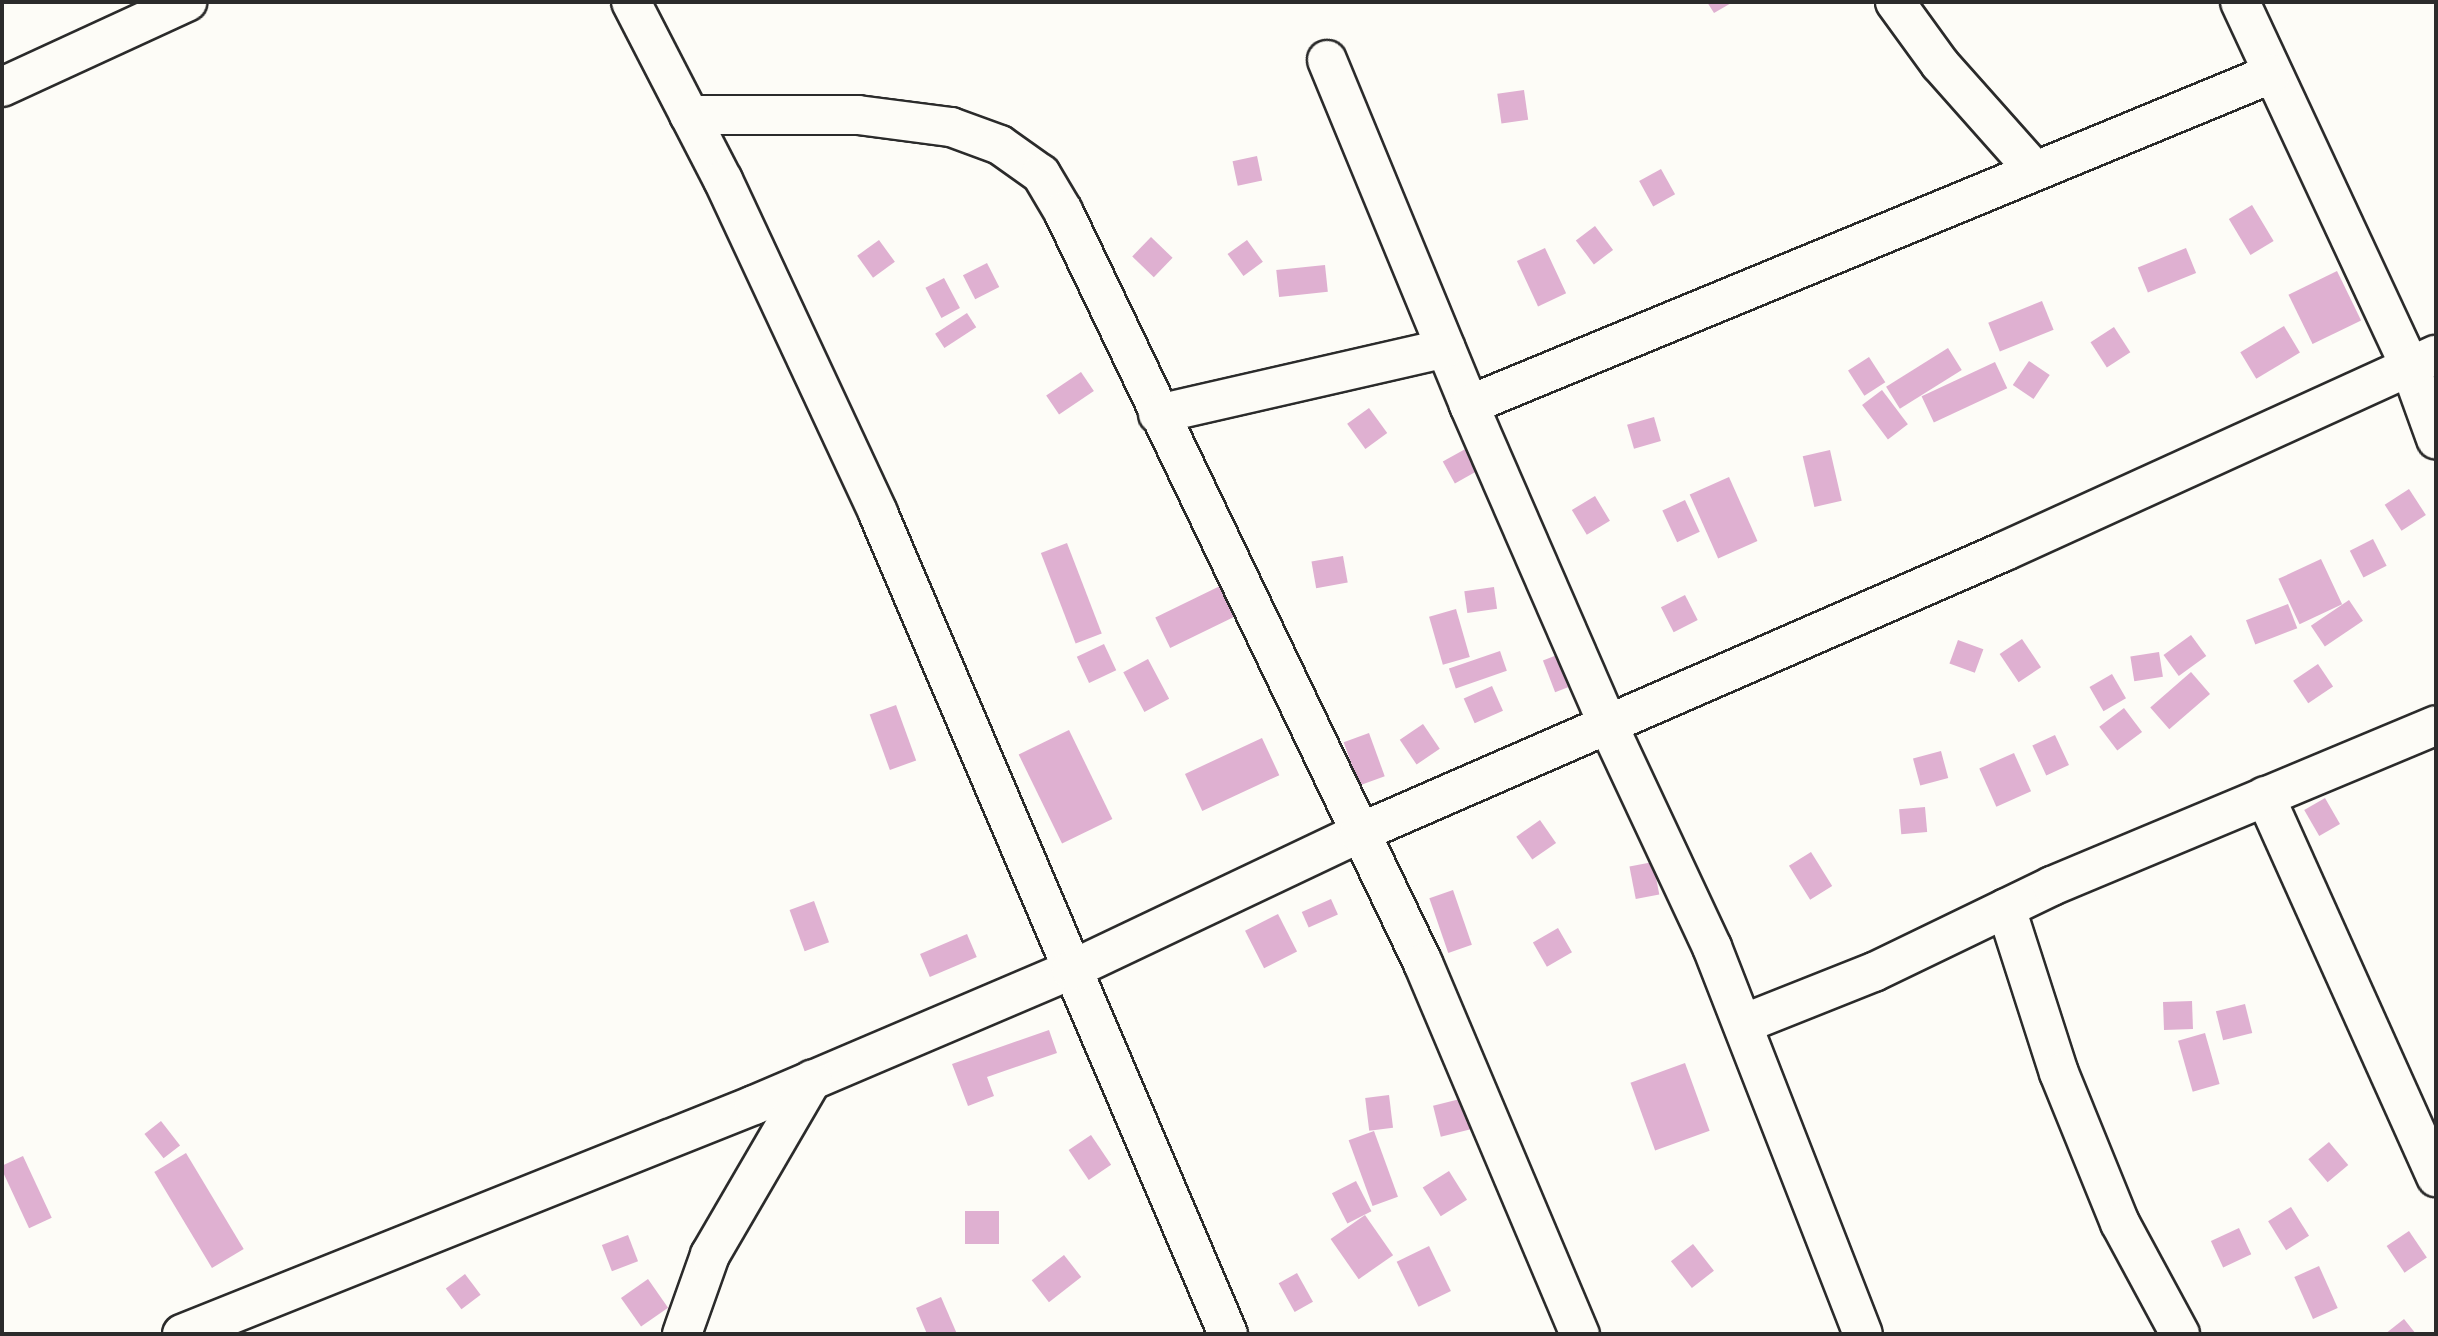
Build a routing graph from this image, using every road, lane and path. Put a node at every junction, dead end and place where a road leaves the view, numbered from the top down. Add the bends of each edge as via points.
1 (187, 2) edge
2 (631, 2) edge
3 (1895, 2) edge
4 (2240, 2) edge
5 (1327, 60) dead end
6 (2271, 74) junction
7 (3, 85) edge
8 (689, 115) junction
9 (2035, 172) junction
10 (1446, 348) junction
11 (2423, 361) edge
12 (1469, 405) junction
13 (1158, 414) junction
14 (2436, 439) edge
15 (2436, 724) edge
16 (1608, 725) junction
17 (2265, 796) junction
18 (1359, 833) junction
19 (2006, 908) junction
20 (1071, 970) junction
21 (1743, 1024) junction
22 (812, 1080) junction
23 (2433, 1159) edge
24 (182, 1334) edge
25 (682, 1334) edge
26 (1228, 1334) edge
27 (1580, 1334) edge
28 (1863, 1334) edge
29 (2180, 1334) edge

1 - 7 street
2 - 8 street
3 - 9 street via 1940,64
4 - 6 street
5 - 10 street
6 - 9 street
6 - 11 street
8 - 13 street via 858,115 951,127 1000,145 1041,174 1063,211
8 - 20 street via 878,513
9 - 12 street
10 - 12 street
10 - 13 street
11 - 14 street
11 - 16 street
12 - 16 street
13 - 18 street
15 - 17 street
16 - 18 street
16 - 21 street via 1676,862
17 - 19 street
17 - 23 street
18 - 20 street
18 - 27 street via 1423,962
19 - 21 street via 1874,972
19 - 29 street via 2059,1073 2105,1185
20 - 22 street
20 - 26 street
21 - 28 street
22 - 24 street
22 - 25 street via 710,1255

